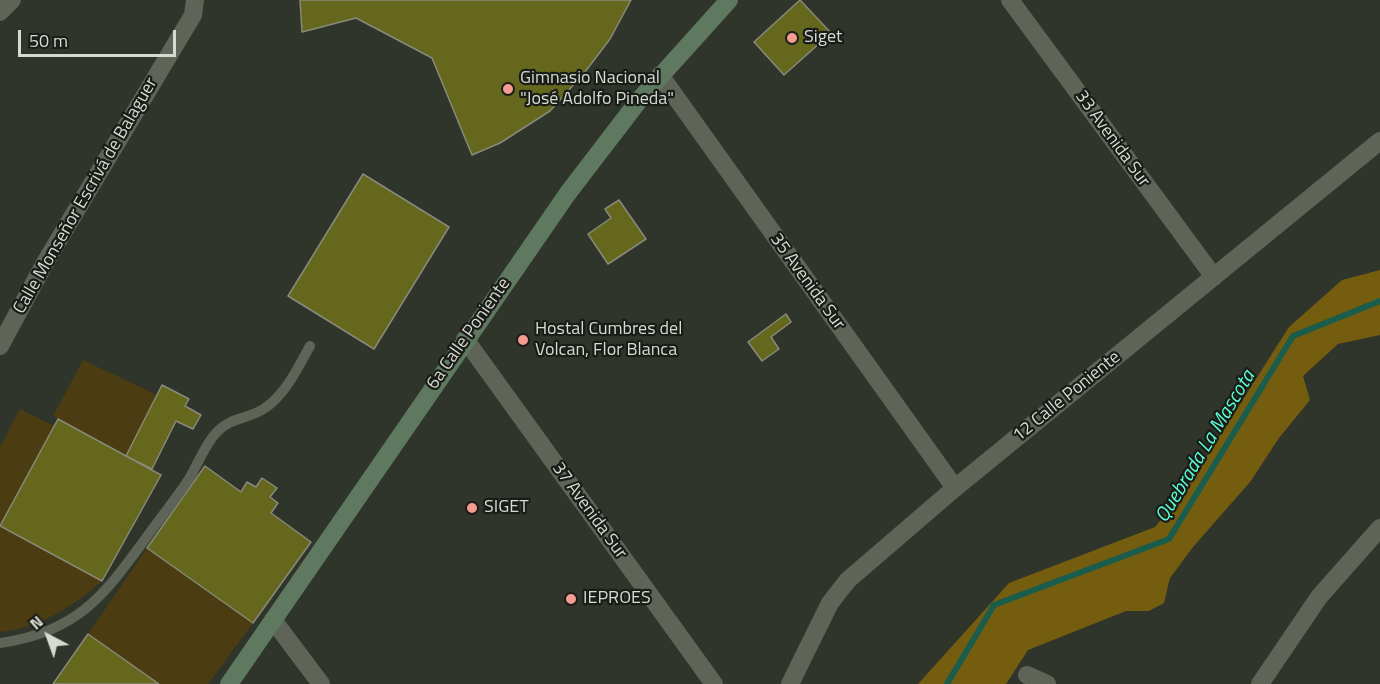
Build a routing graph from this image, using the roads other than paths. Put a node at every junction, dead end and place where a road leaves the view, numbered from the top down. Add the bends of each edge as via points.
1 (12, 0) edge
2 (729, 0) edge
3 (1010, 0) edge
4 (194, 8) edge
5 (0, 12) edge
6 (660, 75) junction
7 (1380, 141) edge
8 (1214, 277) junction
9 (465, 339) junction
10 (0, 346) edge
11 (310, 346) dead end
12 (955, 488) junction
13 (1378, 536) edge
14 (273, 620) junction
15 (0, 643) edge
16 (1027, 675) dead end
17 (229, 684) edge
18 (321, 684) edge
19 (714, 684) edge
20 (790, 684) edge
21 (1047, 684) edge
22 (1260, 684) edge

1 - 5 street
2 - 6 street, 6a Calle Poniente
3 - 8 street, 33 Avenida Sur
4 - 10 street, Calle Monseñor Escrivá de Balaguer
6 - 9 street, 6a Calle Poniente via 599,151
6 - 12 street, 35 Avenida Sur
7 - 8 street, 12 Calle Poniente
8 - 12 street, 12 Calle Poniente
9 - 14 street, 6a Calle Poniente
9 - 19 street, 37 Avenida Sur
11 - 15 lane via 281,395 264,409 227,423 215,433 188,481 108,590 88,609 54,629
12 - 20 street, 12 Calle Poniente via 848,580 831,603
13 - 22 street via 1319,597
14 - 17 street, 6a Calle Poniente
14 - 18 street
16 - 21 street

